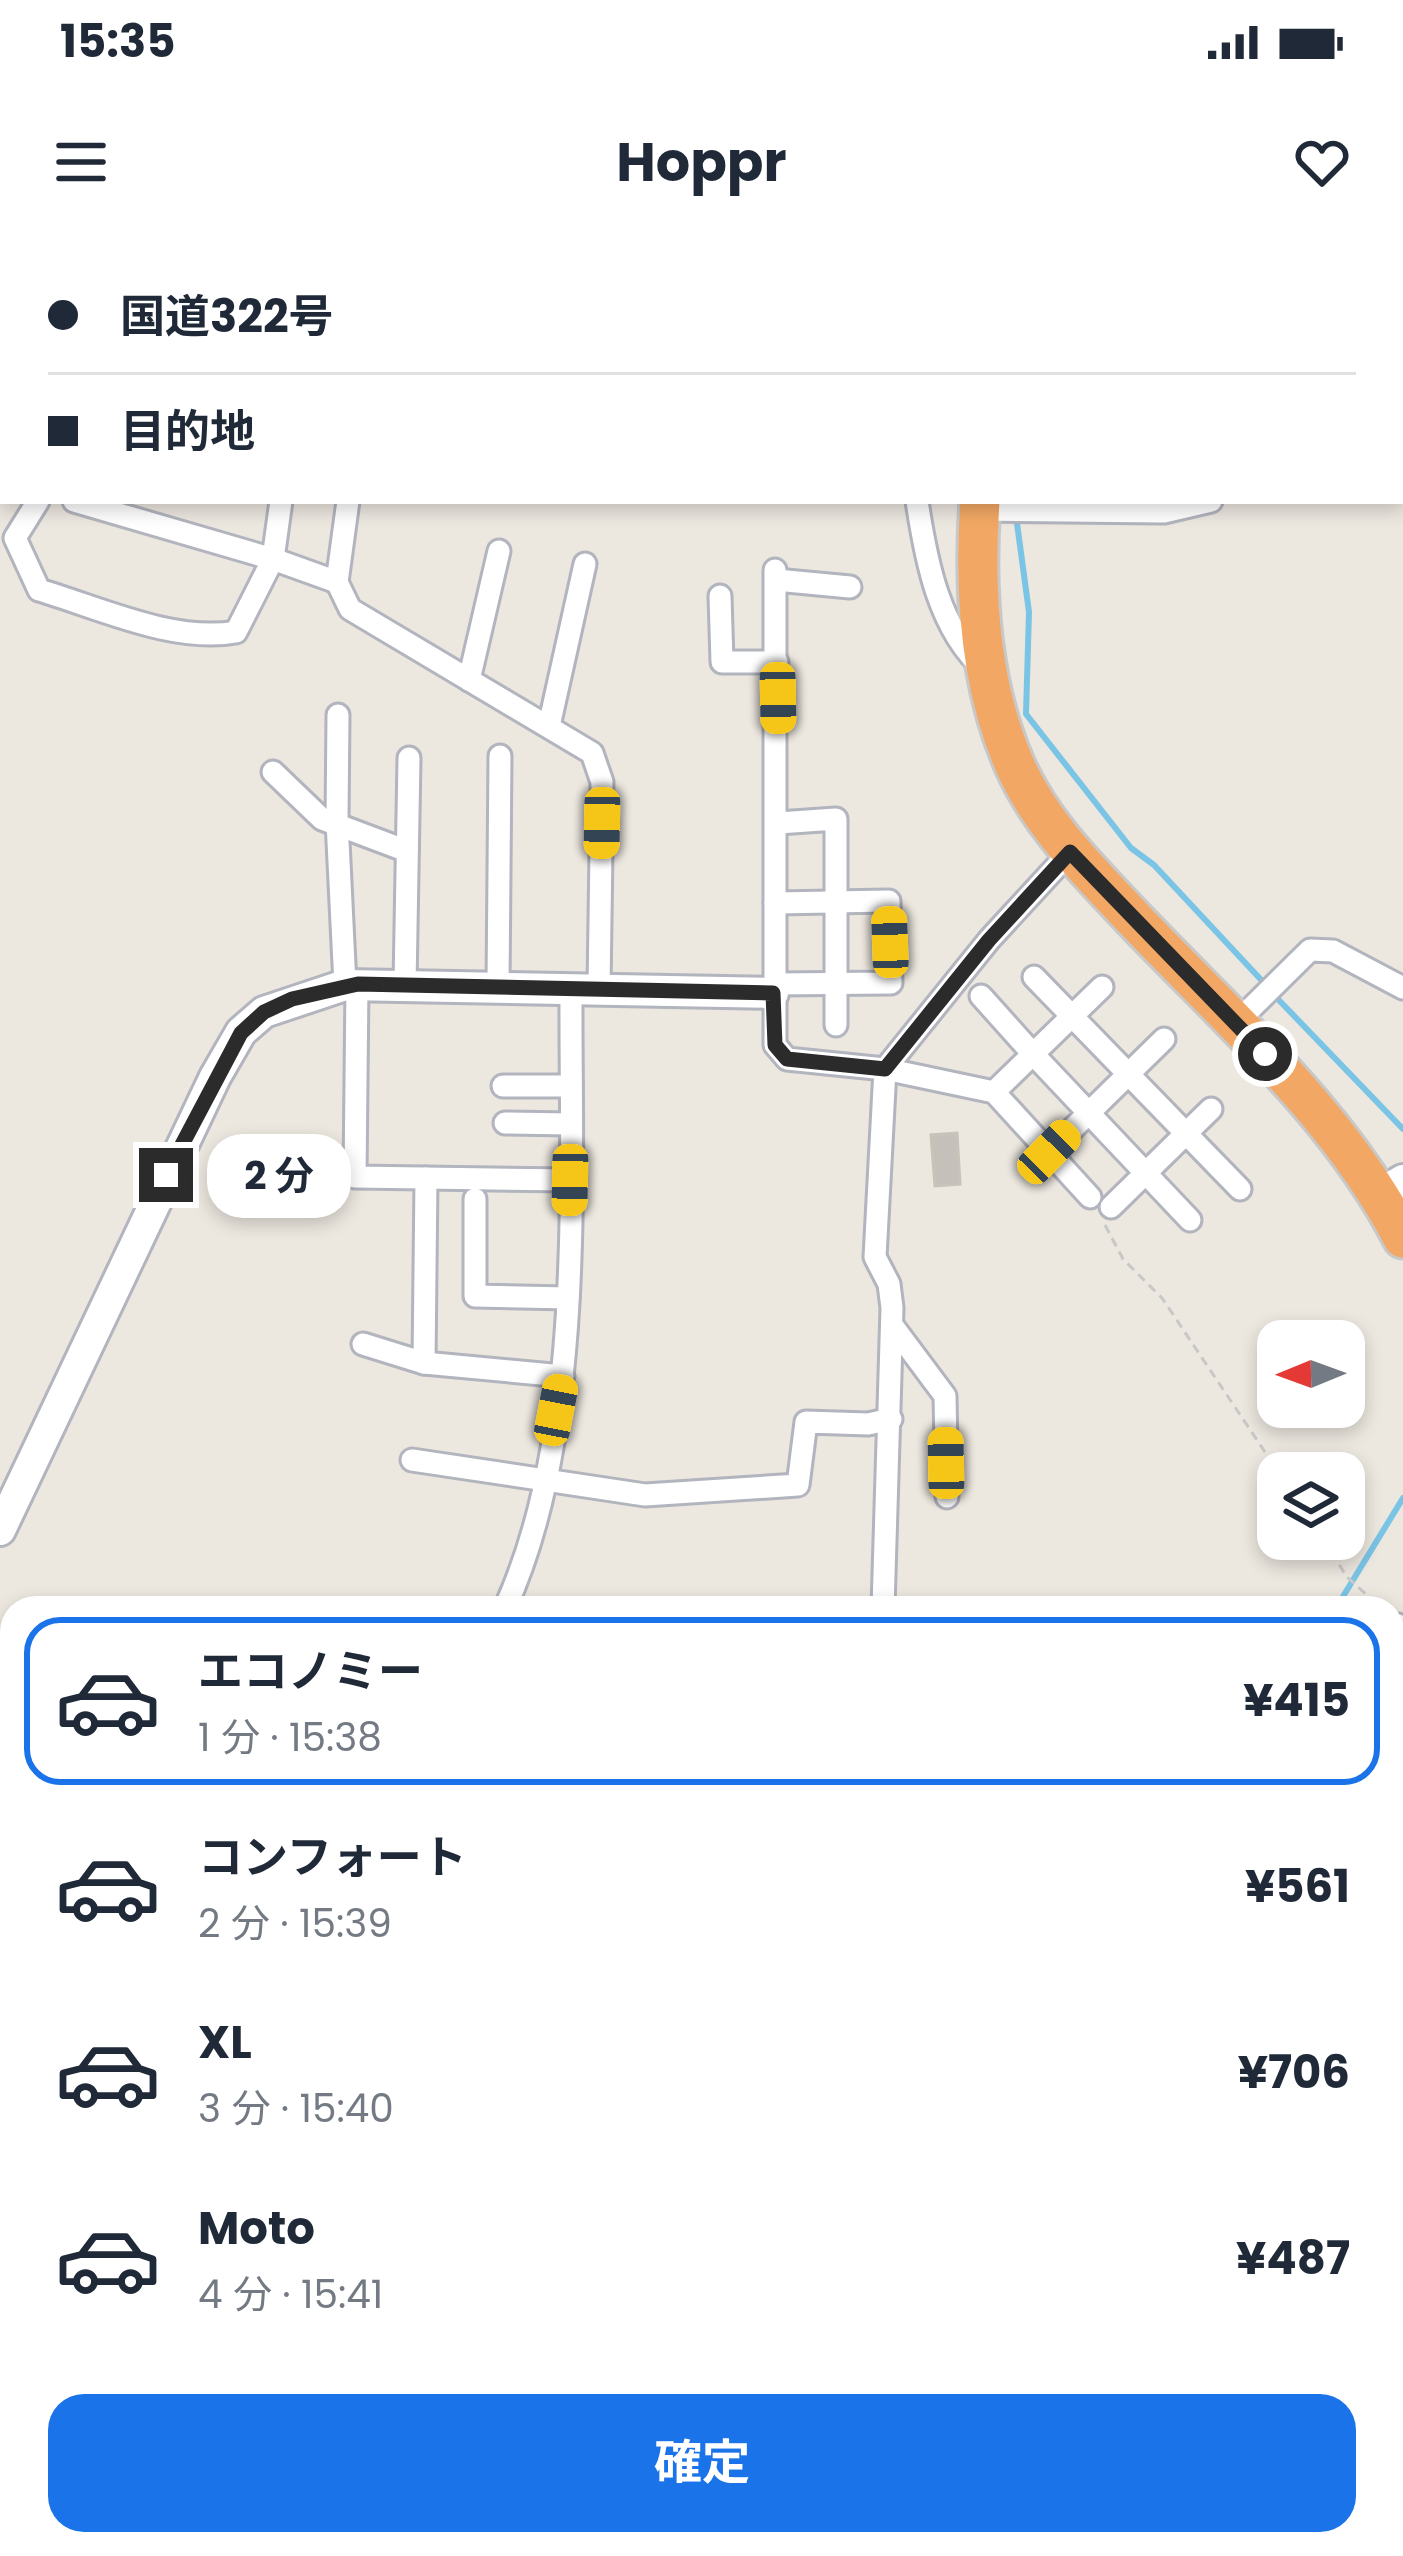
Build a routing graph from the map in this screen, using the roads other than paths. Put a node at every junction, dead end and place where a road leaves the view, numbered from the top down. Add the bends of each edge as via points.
1 (36, 504) edge
2 (84, 504) edge
3 (280, 504) edge
4 (348, 504) edge
5 (918, 504) edge
6 (1198, 504) edge
7 (1075, 505) edge
8 (987, 507) edge
9 (500, 551) dead end
10 (273, 559) junction
11 (585, 564) dead end
12 (337, 582) junction
13 (850, 587) dead end
14 (720, 596) dead end
15 (777, 662) junction
16 (986, 670) junction
17 (469, 680) junction
18 (338, 715) dead end
19 (548, 726) junction
20 (500, 756) dead end
21 (409, 758) dead end
22 (272, 772) dead end
23 (337, 821) junction
24 (778, 823) junction
25 (407, 851) junction
26 (1070, 852) junction
27 (836, 902) junction
28 (776, 903) junction
29 (1034, 977) dead end
30 (351, 984) junction
31 (836, 984) junction
32 (405, 986) junction
33 (498, 986) junction
34 (1102, 987) dead end
35 (585, 988) junction
36 (1403, 988) edge
37 (773, 989) junction
38 (981, 996) dead end
39 (1072, 1016) junction
40 (1235, 1024) junction
41 (836, 1025) dead end
42 (1164, 1039) dead end
43 (1033, 1054) junction
44 (885, 1069) junction
45 (1128, 1074) junction
46 (503, 1086) dead end
47 (571, 1086) junction
48 (994, 1092) junction
49 (1211, 1109) dead end
50 (1088, 1112) junction
51 (505, 1124) dead end
52 (571, 1124) junction
53 (1186, 1134) junction
54 (1049, 1152) junction
55 (1146, 1173) junction
56 (426, 1178) junction
57 (570, 1180) junction
58 (1392, 1187) edge
59 (1240, 1189) dead end
60 (475, 1198) dead end
61 (1190, 1220) dead end
62 (1403, 1238) edge
63 (568, 1298) junction
64 (892, 1325) junction
65 (363, 1344) dead end
66 (424, 1363) junction
67 (563, 1376) junction
68 (891, 1419) junction
69 (412, 1460) dead end
70 (543, 1477) junction
71 (947, 1497) dead end
72 (0, 1530) edge
73 (511, 1596) edge
74 (884, 1596) edge

1 - 10 street via 15,538 40,590 206,637 236,632
2 - 10 street
3 - 10 street
4 - 12 street
5 - 16 street via 958,646
6 - 7 street via 1164,512
7 - 8 street
8 - 16 highway
9 - 17 street
10 - 12 street
11 - 19 street
12 - 17 street via 350,609
13 - 15 street via 776,575
14 - 15 street via 722,662
15 - 24 street
16 - 26 highway via 1013,762
17 - 19 street
18 - 23 street
19 - 35 street via 592,753 602,782
20 - 33 street
21 - 25 street
22 - 23 street via 322,819
23 - 25 street
23 - 30 street
24 - 27 street via 836,819
24 - 28 street
25 - 32 street
26 - 40 highway
26 - 44 street
27 - 28 street
27 - 31 street
27 - 31 street via 889,902 891,983
28 - 37 street
29 - 39 street
30 - 32 street
30 - 56 street via 355,1177
30 - 72 street via 264,1012 241,1033
31 - 37 street
31 - 41 street
32 - 33 street
33 - 35 street
34 - 39 street
35 - 37 street
35 - 47 street
36 - 40 street via 1333,951 1310,950
37 - 44 street via 775,1045 787,1059
38 - 43 street
39 - 43 street
39 - 45 street
40 - 58 highway
42 - 45 street
43 - 48 street
43 - 50 street
44 - 48 street
44 - 64 street via 875,1257 889,1284
45 - 50 street
45 - 53 street
46 - 47 street
47 - 52 street
48 - 54 street
49 - 53 street
50 - 54 street
50 - 55 street
51 - 52 street
52 - 57 street
53 - 55 street
53 - 59 street
54 - 55 street via 1101,1202
55 - 61 street
56 - 57 street
56 - 66 street
57 - 63 street
58 - 62 highway
60 - 63 street via 475,1296
63 - 67 street
64 - 68 street
64 - 71 street via 946,1396
65 - 66 street
66 - 67 street
67 - 70 street
68 - 70 street via 806,1422 798,1485 645,1495
68 - 74 street
69 - 70 street
70 - 73 street

